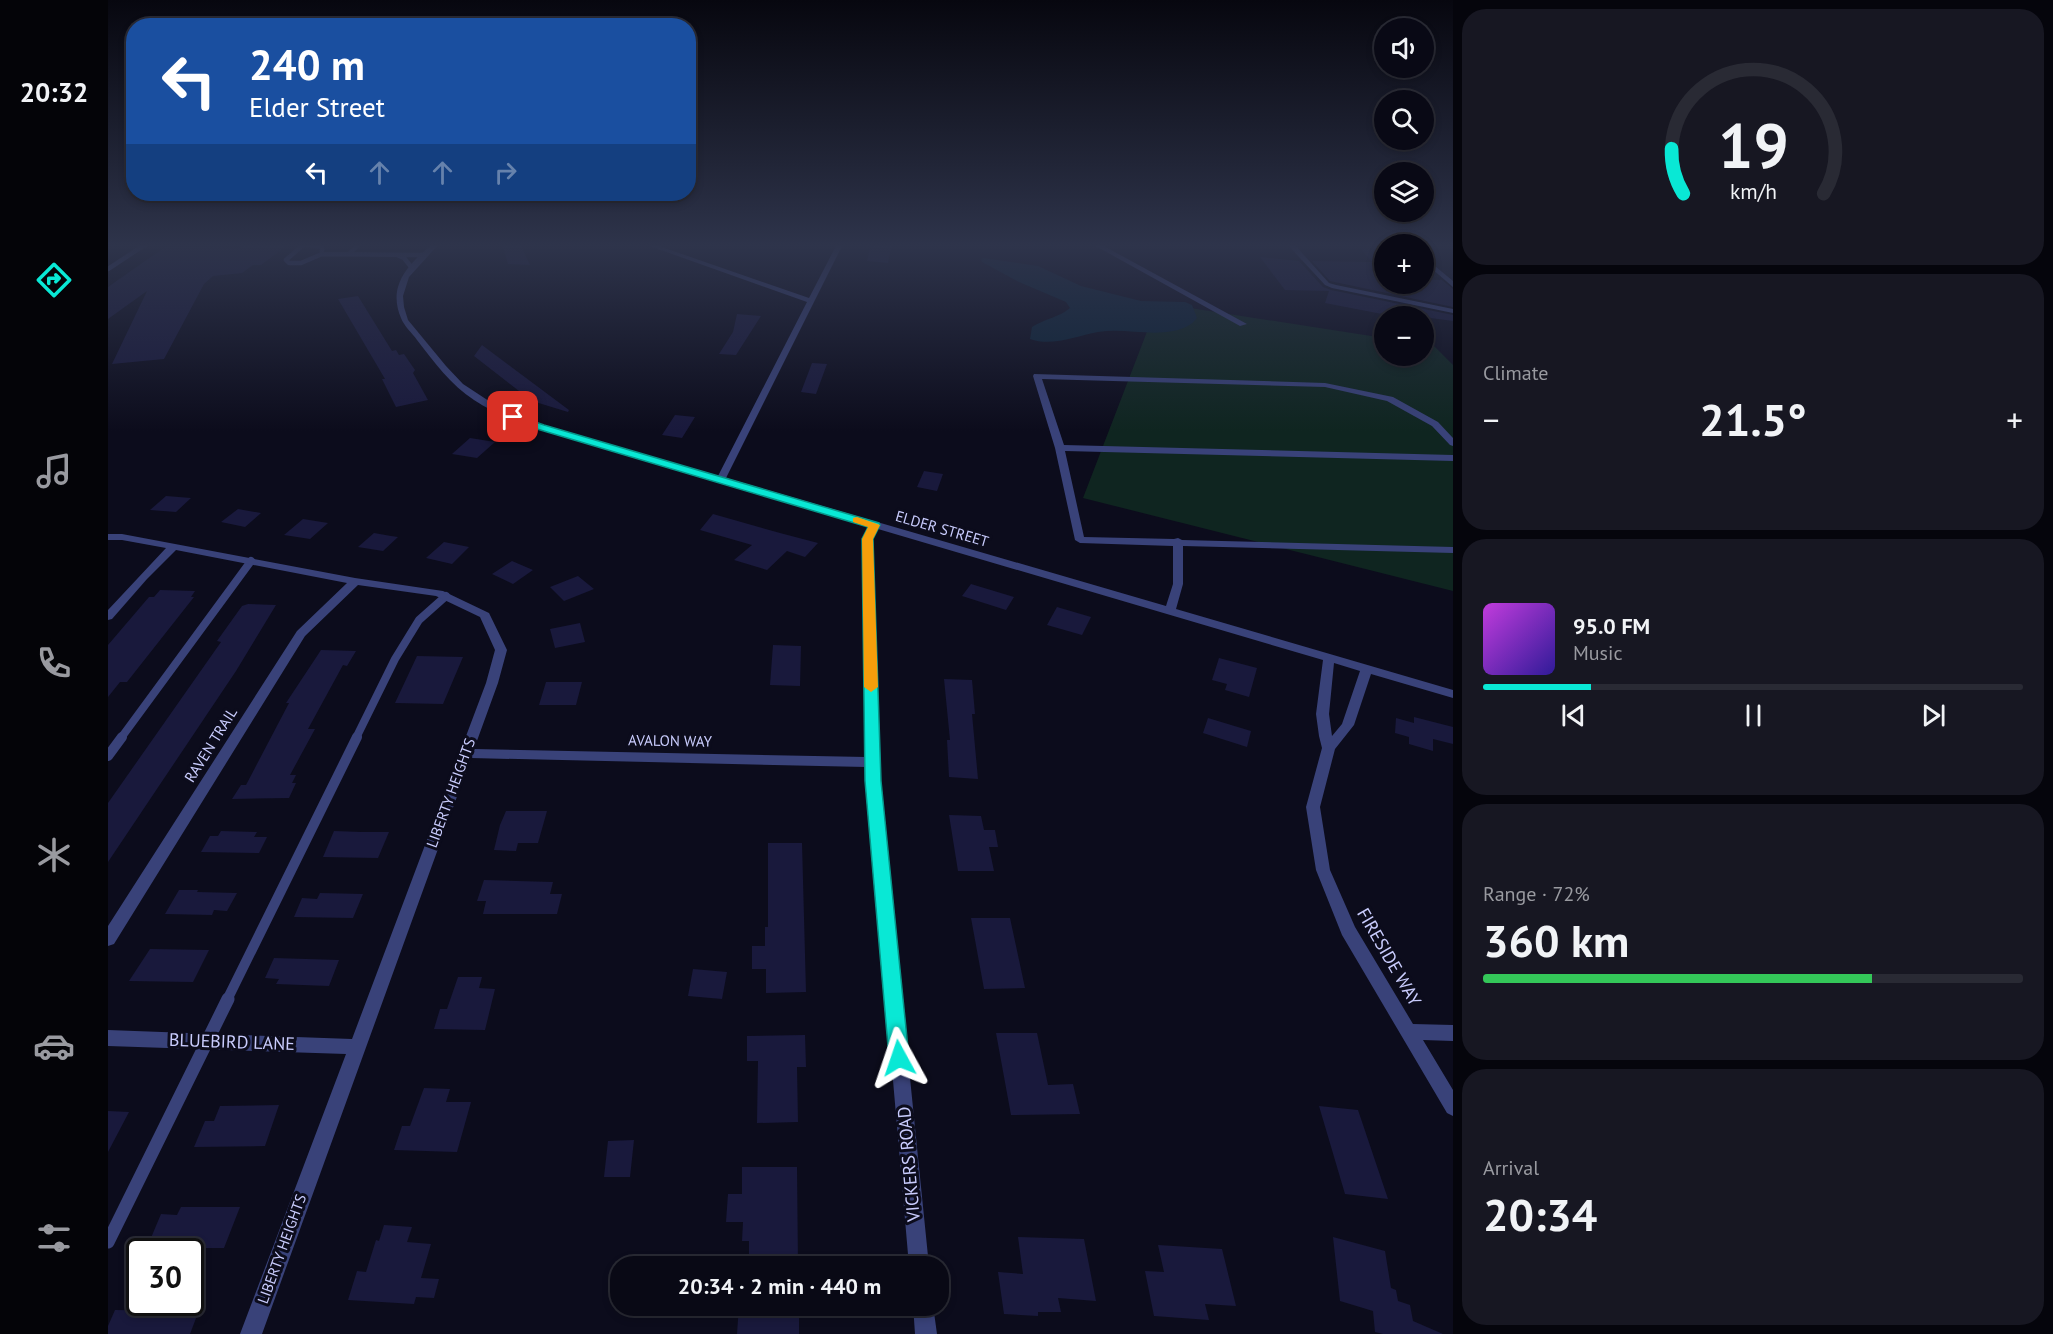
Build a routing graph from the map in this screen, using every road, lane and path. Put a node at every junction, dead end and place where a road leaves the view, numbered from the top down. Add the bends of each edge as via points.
1 (400, 306) edge
2 (808, 306) edge
3 (1210, 306) edge
4 (1429, 306) edge
5 (1453, 311) edge
6 (1243, 324) dead end
7 (1453, 443) edge
8 (1060, 448) junction
9 (1453, 458) edge
10 (721, 480) junction
11 (875, 525) junction
12 (108, 537) edge
13 (1178, 541) junction
14 (174, 546) junction
15 (1453, 550) edge
16 (251, 561) junction
17 (356, 580) junction
18 (446, 596) junction
19 (1170, 612) junction
20 (108, 617) edge
21 (1329, 658) junction
22 (1367, 669) junction
23 (1453, 694) edge
24 (1329, 748) junction
25 (466, 753) junction
26 (108, 756) edge
27 (872, 762) junction
28 (108, 939) edge
29 (1410, 1032) junction
30 (1453, 1033) edge
31 (108, 1038) edge
32 (206, 1041) junction
33 (357, 1047) junction
34 (1453, 1107) edge
35 (108, 1242) edge
36 (918, 1256) edge
37 (924, 1316) edge
38 (251, 1334) edge
39 (926, 1334) edge

1 - 10 street, ELDER STREET via 405,320 454,380 506,414
2 - 10 street
3 - 6 street
4 - 5 street
7 - 8 street via 1435,424 1390,399 1325,385 1037,376
8 - 9 street
8 - 13 street via 1080,540
10 - 11 street, ELDER STREET
11 - 19 street, ELDER STREET
11 - 27 street, VICKERS ROAD via 868,539
12 - 14 street, LIBERTY HEIGHTS
13 - 15 street
13 - 19 street via 1178,584
14 - 16 street, LIBERTY HEIGHTS
14 - 20 street
16 - 17 street, LIBERTY HEIGHTS
16 - 26 lane
17 - 18 street, LIBERTY HEIGHTS
17 - 28 street, RAVEN TRAIL via 301,634
18 - 25 street, LIBERTY HEIGHTS via 485,615 501,650
18 - 32 lane via 419,620 395,659
19 - 21 street, ELDER STREET
21 - 22 street, ELDER STREET
21 - 24 street, FIRESIDE WAY via 1322,711 1322,729
22 - 23 street, ELDER STREET
22 - 24 street, FIRESIDE WAY via 1348,725
24 - 29 street, FIRESIDE WAY via 1313,807 1323,870 1348,930
25 - 27 street, AVALON WAY
25 - 33 street, LIBERTY HEIGHTS
27 - 36 street, VICKERS ROAD
29 - 30 street
29 - 34 street, FIRESIDE WAY
31 - 32 street, BLUEBIRD LANE
32 - 33 street, BLUEBIRD LANE
32 - 35 lane
33 - 38 street, LIBERTY HEIGHTS
37 - 39 street

